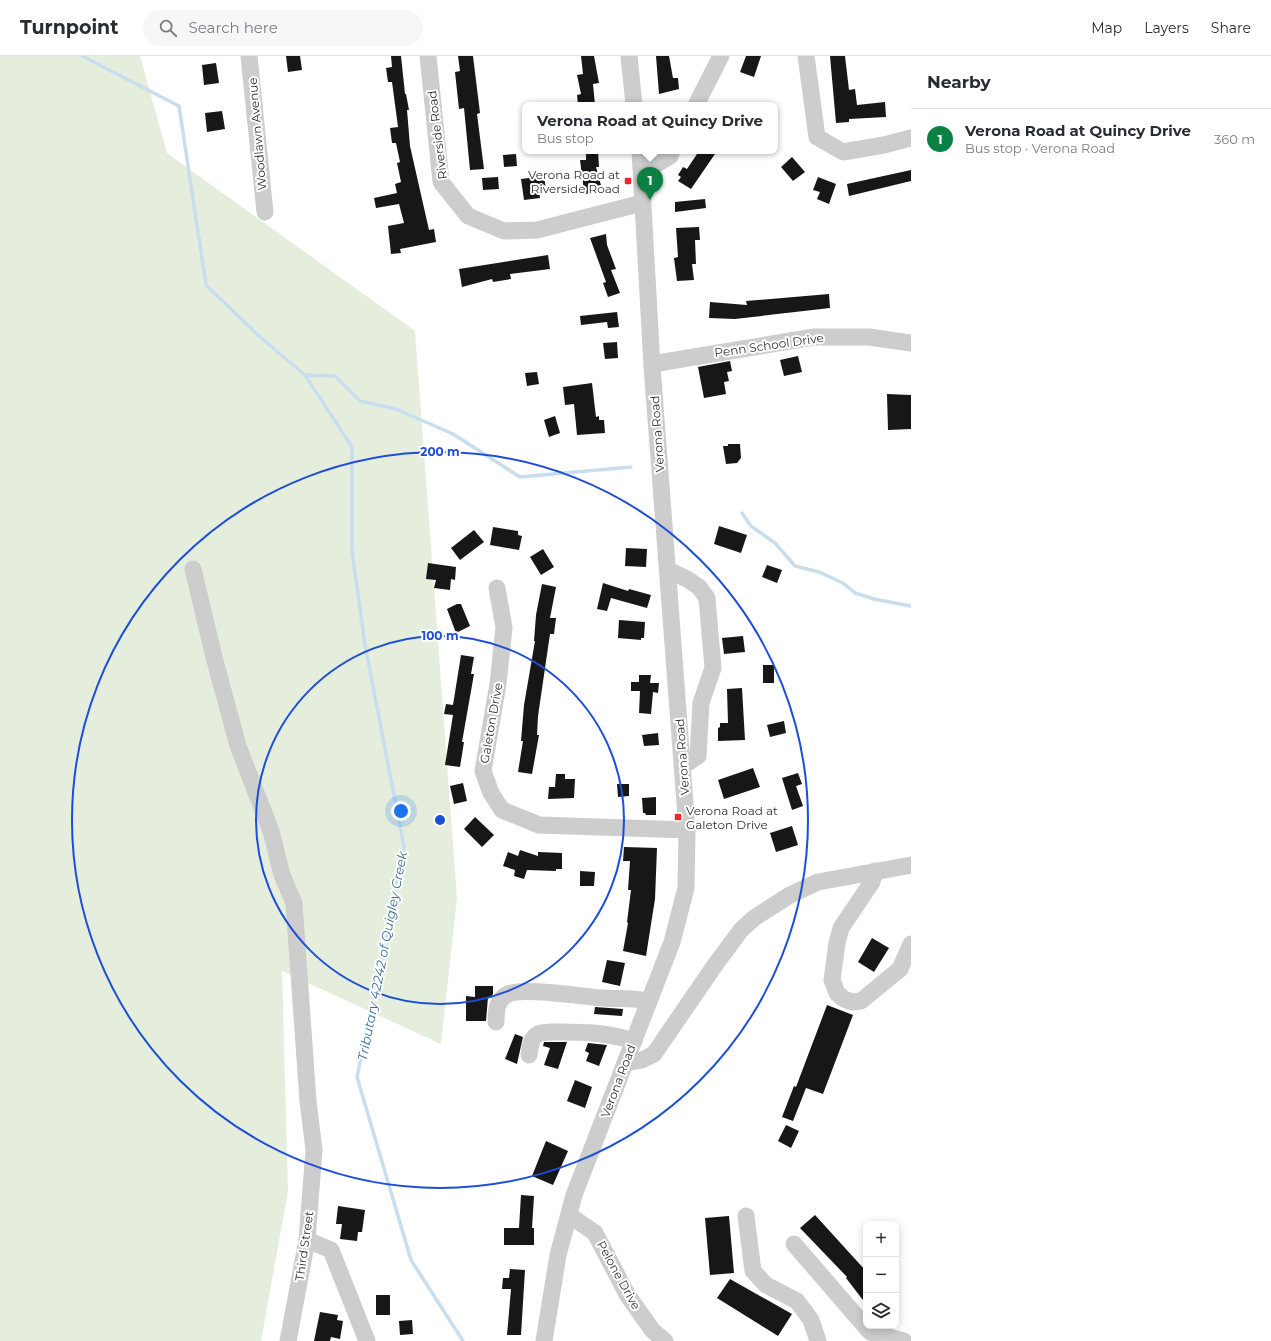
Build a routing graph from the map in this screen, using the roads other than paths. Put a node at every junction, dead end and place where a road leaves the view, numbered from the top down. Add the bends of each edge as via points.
1 (249, 56) edge
2 (428, 56) edge
3 (629, 56) edge
4 (721, 56) edge
5 (806, 56) edge
6 (634, 102) edge
7 (698, 102) edge
8 (911, 138) edge
9 (640, 154) edge
10 (671, 154) edge
11 (642, 173) junction
12 (642, 203) junction
13 (265, 212) dead end
14 (911, 343) edge
15 (652, 364) junction
16 (193, 569) dead end
17 (668, 570) junction
18 (496, 588) dead end
19 (682, 766) junction
20 (687, 830) junction
21 (911, 866) edge
22 (875, 871) junction
23 (911, 944) edge
24 (649, 1001) junction
25 (496, 1022) dead end
26 (634, 1042) junction
27 (528, 1055) dead end
28 (625, 1063) junction
29 (569, 1215) junction
30 (746, 1216) dead end
31 (307, 1240) junction
32 (794, 1244) dead end
33 (288, 1341) edge
34 (367, 1341) edge
35 (544, 1341) edge
36 (665, 1341) edge
37 (818, 1341) edge
38 (904, 1341) edge

1 - 13 street, Woodlawn Avenue
2 - 12 street, Riverside Road via 441,182 468,216 504,231 537,230
3 - 6 street
4 - 7 street
5 - 8 street via 817,137 843,152
9 - 11 street, Verona Road
10 - 11 street
11 - 12 street, Verona Road
12 - 15 street, Verona Road
14 - 15 street, Penn School Drive via 869,337 814,337
15 - 17 street, Verona Road
16 - 31 street, Third Street via 238,746 271,831 282,875 294,902 308,1101 314,1150
17 - 19 street, Verona Road
17 - 19 street via 699,587 707,598 713,668 701,703 698,756
18 - 20 street, Galeton Drive via 504,628 498,684 483,771 491,793 502,810 538,825
19 - 20 street, Verona Road
20 - 24 street, Verona Road via 686,888 672,942
21 - 22 street
22 - 23 street via 872,882 841,928 836,943 832,980 838,993 852,1002 861,1001 900,968
22 - 28 street via 818,882 790,895 754,918 741,930 714,965 654,1054 642,1060
24 - 25 street via 511,992 501,999 496,1009
24 - 26 street, Verona Road
26 - 27 street via 592,1032 550,1032 534,1037
26 - 28 street, Verona Road
28 - 29 street, Verona Road via 574,1195
29 - 35 street, Verona Road via 558,1255
29 - 36 street, Pelone Drive via 596,1233 628,1296 653,1331
30 - 37 street via 753,1271 766,1284 797,1301 811,1320
31 - 33 street, Third Street
31 - 34 street via 331,1250
32 - 38 street via 870,1332

